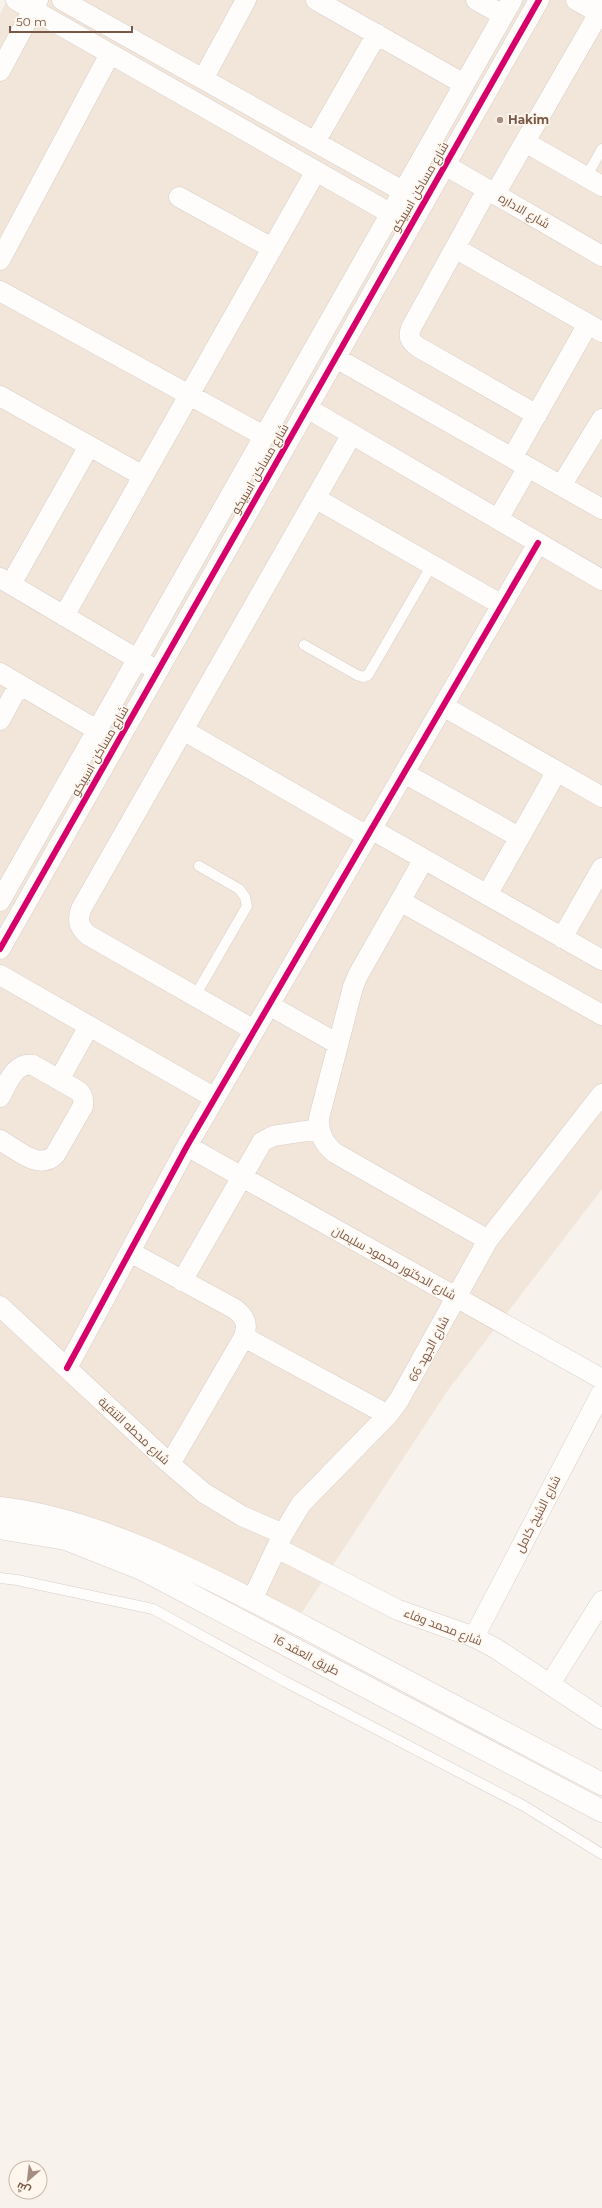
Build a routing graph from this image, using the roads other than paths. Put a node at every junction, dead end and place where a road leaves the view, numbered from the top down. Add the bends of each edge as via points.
1 (16, 0) edge
2 (62, 0) edge
3 (246, 0) edge
4 (316, 0) edge
5 (476, 0) edge
6 (539, 0) edge
7 (576, 0) edge
8 (35, 5) edge
9 (90, 7) edge
10 (507, 8) edge
11 (601, 10) edge
12 (377, 34) junction
13 (110, 54) junction
14 (0, 71) edge
15 (203, 79) junction
16 (464, 84) junction
17 (315, 142) junction
18 (525, 142) junction
19 (602, 150) edge
20 (445, 166) junction
21 (316, 171) junction
22 (594, 182) edge
23 (403, 191) junction
24 (491, 192) junction
25 (179, 197) dead end
26 (424, 203) junction
27 (390, 214) junction
28 (411, 226) junction
29 (272, 248) junction
30 (455, 248) junction
31 (602, 256) edge
32 (0, 260) edge
33 (0, 291) edge
34 (595, 328) edge
35 (336, 358) junction
36 (189, 395) junction
37 (0, 396) edge
38 (307, 408) junction
39 (537, 415) junction
40 (602, 419) edge
41 (352, 434) junction
42 (264, 436) junction
43 (89, 446) junction
44 (520, 462) junction
45 (143, 476) junction
46 (561, 486) junction
47 (315, 498) junction
48 (602, 509) edge
49 (498, 519) junction
50 (538, 543) junction
51 (432, 565) junction
52 (602, 580) edge
53 (5, 581) edge
54 (502, 605) junction
55 (64, 616) junction
56 (304, 645) dead end
57 (138, 659) junction
58 (158, 671) junction
59 (0, 673) edge
60 (19, 685) junction
61 (443, 706) junction
62 (0, 720) edge
63 (97, 730) junction
64 (183, 730) junction
65 (557, 771) junction
66 (404, 773) junction
67 (602, 797) edge
68 (369, 833) junction
69 (519, 837) junction
70 (424, 859) junction
71 (199, 866) dead end
72 (602, 868) edge
73 (487, 895) junction
74 (0, 901) edge
75 (400, 901) junction
76 (562, 938) junction
77 (0, 949) edge
78 (602, 960) edge
79 (0, 975) edge
80 (195, 996) junction
81 (269, 1005) junction
82 (602, 1015) edge
83 (89, 1026) junction
84 (254, 1030) junction
85 (338, 1044) junction
86 (59, 1080) junction
87 (602, 1094) edge
88 (0, 1097) edge
89 (214, 1098) junction
90 (319, 1129) junction
91 (0, 1140) edge
92 (187, 1146) junction
93 (242, 1177) junction
94 (488, 1240) junction
95 (130, 1252) junction
96 (182, 1281) junction
97 (456, 1298) junction
98 (0, 1306) edge
99 (244, 1337) junction
100 (66, 1368) junction
101 (602, 1379) edge
102 (602, 1392) edge
103 (388, 1415) junction
104 (170, 1464) junction
105 (0, 1508) edge
106 (0, 1528) edge
107 (280, 1541) junction
108 (0, 1578) edge
109 (252, 1600) junction
110 (602, 1601) edge
111 (474, 1637) junction
112 (550, 1684) junction
113 (602, 1719) edge
114 (602, 1784) edge
115 (602, 1811) edge
116 (602, 1854) edge

1 - 8 street
2 - 9 street
3 - 15 street
4 - 12 street
5 - 10 street
6 - 20 street, شارع مساكن اسبيكو
7 - 11 street
8 - 13 street
8 - 14 street
9 - 15 street
10 - 16 street, شارع مساكن اسبيكو
11 - 18 street
12 - 16 street
12 - 17 street
13 - 21 street
13 - 32 street
15 - 17 street
16 - 23 street, شارع مساكن اسبيكو
17 - 23 street
18 - 22 street
18 - 24 street
19 - 22 lane
20 - 24 street, شارع الاداره
20 - 26 street, شارع مساكن اسبيكو
21 - 27 street
21 - 29 street
23 - 26 street
23 - 27 street, شارع مساكن اسبيكو
24 - 30 street
24 - 31 street, شارع الاداره
25 - 29 street
26 - 28 street, شارع مساكن اسبيكو
27 - 28 street
27 - 42 street, شارع مساكن اسبيكو
28 - 35 street, شارع مساكن اسبيكو
29 - 36 street
30 - 34 street
30 - 39 street via 411,328 409,335 412,342
33 - 36 street
34 - 39 street
35 - 38 street, شارع مساكن اسبيكو
35 - 44 street
36 - 42 street
36 - 45 street
37 - 43 street
38 - 41 street
38 - 58 street, شارع مساكن اسبيكو
39 - 44 street
40 - 46 street
41 - 47 street
41 - 49 street
42 - 57 street, شارع مساكن اسبيكو
43 - 45 street
43 - 53 street
44 - 46 street
44 - 49 street
45 - 55 street
46 - 48 street
47 - 51 street
47 - 64 street
49 - 50 street
50 - 52 street
50 - 54 street
51 - 54 street
51 - 56 lane via 368,675 357,675
53 - 55 street
54 - 61 street
55 - 57 street
57 - 58 street
57 - 63 street, شارع مساكن اسبيكو
58 - 77 street, شارع مساكن اسبيكو
59 - 60 street
60 - 62 street
60 - 63 street
61 - 65 street
61 - 66 street
63 - 74 street, شارع مساكن اسبيكو
64 - 68 street
64 - 80 street via 81,909 78,919 80,929 88,935
65 - 67 street
65 - 69 street
66 - 68 street
66 - 69 street
68 - 70 street
68 - 81 street
69 - 73 street
70 - 73 street
70 - 75 street
71 - 80 lane via 239,889 245,897 247,906
72 - 76 street
73 - 76 street
75 - 82 street
75 - 85 street via 358,976
76 - 78 street
79 - 83 street
80 - 84 street
81 - 84 street
81 - 85 street
83 - 86 street
83 - 89 street
84 - 89 street
85 - 90 street via 319,1118
86 - 88 street via 33,1065 19,1066
86 - 91 street via 81,1092 84,1099 83,1106 55,1155 43,1162
87 - 94 street, شارع الجهد 66
89 - 92 street
90 - 93 street via 267,1138 262,1142
90 - 94 street via 327,1147 335,1153
92 - 93 street, شارع الدكتور محمود سليمان
92 - 95 street
93 - 96 street
93 - 97 street, شارع الدكتور محمود سليمان
94 - 97 street, شارع الجهد 66
95 - 96 street
95 - 100 street
96 - 99 street via 244,1316 247,1327
97 - 101 street, شارع الدكتور محمود سليمان
97 - 103 street, شارع الجهد 66 via 409,1385
98 - 100 street, شارع محطه التنقية
99 - 103 street
99 - 104 street
100 - 104 street, شارع محطه التنقية
102 - 111 street, شارع الشيخ كامل
103 - 107 street, شارع الجهد 66 via 301,1504
104 - 107 street, شارع محطه التنقية via 204,1493
105 - 109 street, طريق العقد 16 via 38,1515 105,1534 156,1554
106 - 115 street, طريق العقد 16 via 66,1539 142,1569
107 - 109 street, شارع الجهد 66
107 - 111 street, شارع محمد وفاء via 398,1610
108 - 116 lane via 153,1609 284,1681 524,1806
109 - 114 street, طريق العقد 16
110 - 112 street
111 - 112 street, شارع محمد وفاء
112 - 113 street, شارع محمد وفاء

